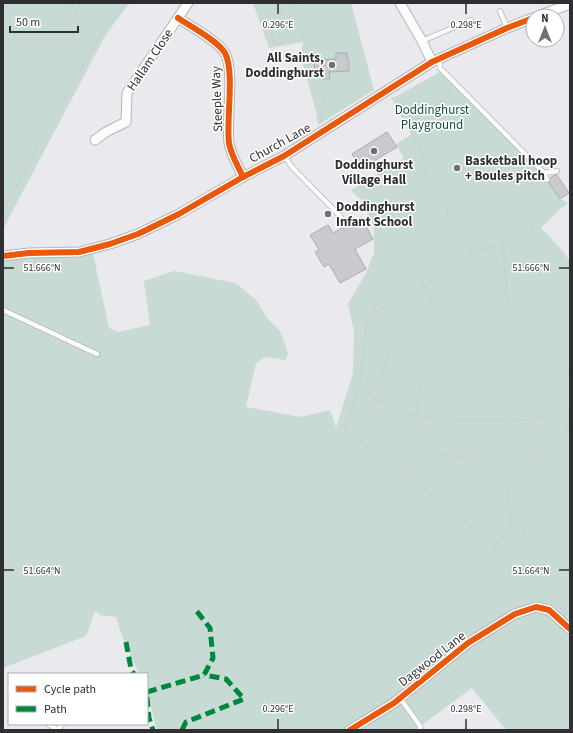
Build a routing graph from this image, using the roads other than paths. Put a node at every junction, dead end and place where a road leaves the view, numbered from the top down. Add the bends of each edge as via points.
1 (188, 3) edge
2 (400, 3) edge
3 (569, 4) edge
4 (559, 8) edge
5 (500, 11) dead end
6 (178, 18) junction
7 (471, 20) dead end
8 (525, 21) edge
9 (507, 28) junction
10 (422, 41) junction
11 (436, 60) junction
12 (94, 140) dead end
13 (284, 156) junction
14 (557, 171) dead end
15 (544, 174) junction
16 (243, 177) junction
17 (547, 180) dead end
18 (341, 217) dead end
19 (3, 256) edge
20 (3, 310) edge
21 (97, 354) dead end
22 (570, 629) edge
23 (400, 698) junction
24 (350, 730) edge
25 (421, 730) edge

1 - 6 street, Hallam Close
2 - 10 street
3 - 4 street
5 - 9 lane
6 - 12 street, Hallam Close via 126,93 126,122
6 - 16 street, Steeple Way via 215,42 225,53 229,69 229,141 231,153
7 - 10 lane
8 - 9 street, Church Lane
9 - 11 street, Church Lane
10 - 11 street
11 - 13 street, Church Lane
11 - 15 lane via 451,81
13 - 16 street, Church Lane
13 - 18 lane
14 - 15 lane
15 - 17 lane
16 - 19 street, Church Lane via 179,214 110,244 79,252
20 - 21 lane
22 - 23 street, Dagwood Lane via 549,610 536,607 515,614 468,643
23 - 24 street, Dagwood Lane
23 - 25 lane

